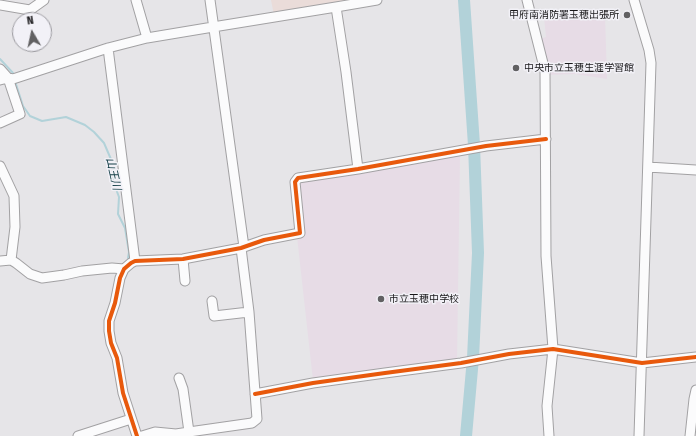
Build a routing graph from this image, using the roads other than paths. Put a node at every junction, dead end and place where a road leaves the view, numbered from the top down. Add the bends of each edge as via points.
1 (44, 0) edge
2 (136, 0) edge
3 (210, 0) edge
4 (377, 0) edge
5 (527, 0) edge
6 (634, 0) edge
7 (0, 5) edge
8 (336, 8) junction
9 (214, 27) junction
10 (147, 38) junction
11 (108, 48) junction
12 (0, 68) edge
13 (10, 78) edge
14 (0, 123) edge
15 (546, 139) junction
16 (0, 166) edge
17 (648, 167) junction
18 (358, 169) junction
19 (696, 170) edge
20 (243, 248) junction
21 (183, 259) junction
22 (11, 260) junction
23 (0, 261) edge
24 (135, 261) junction
25 (124, 269) junction
26 (185, 281) dead end
27 (212, 301) dead end
28 (249, 312) junction
29 (553, 349) junction
30 (696, 357) edge
31 (642, 363) junction
32 (179, 378) dead end
33 (696, 390) edge
34 (254, 394) junction
35 (131, 419) junction
36 (194, 433) edge
37 (78, 436) edge
38 (137, 436) edge
39 (142, 436) edge
40 (549, 436) edge
41 (639, 436) edge
42 (690, 436) edge

1 - 7 street via 30,10
2 - 10 street
3 - 9 street
4 - 8 street
5 - 15 street via 545,71
6 - 17 street via 651,63
8 - 9 street
8 - 18 street
9 - 10 street
9 - 20 street
10 - 11 street
11 - 13 street
11 - 24 street
12 - 13 street
13 - 14 street via 20,114
15 - 18 street via 486,146
15 - 29 street via 546,256
16 - 22 street via 14,196 15,227
17 - 19 street
17 - 31 street
18 - 20 street via 298,178 295,182 300,232 264,240
20 - 21 street
20 - 28 street
21 - 24 street
21 - 26 street
22 - 23 street
22 - 25 street via 30,274 42,278 82,271
24 - 25 street
25 - 35 street via 109,321 109,331
27 - 28 street via 214,316
28 - 34 street
29 - 31 street
29 - 34 street
29 - 40 street via 547,406
30 - 31 street
31 - 41 street
32 - 36 street
33 - 42 street
34 - 36 street via 257,419 252,423
35 - 37 street
35 - 38 street
36 - 39 street via 155,432

